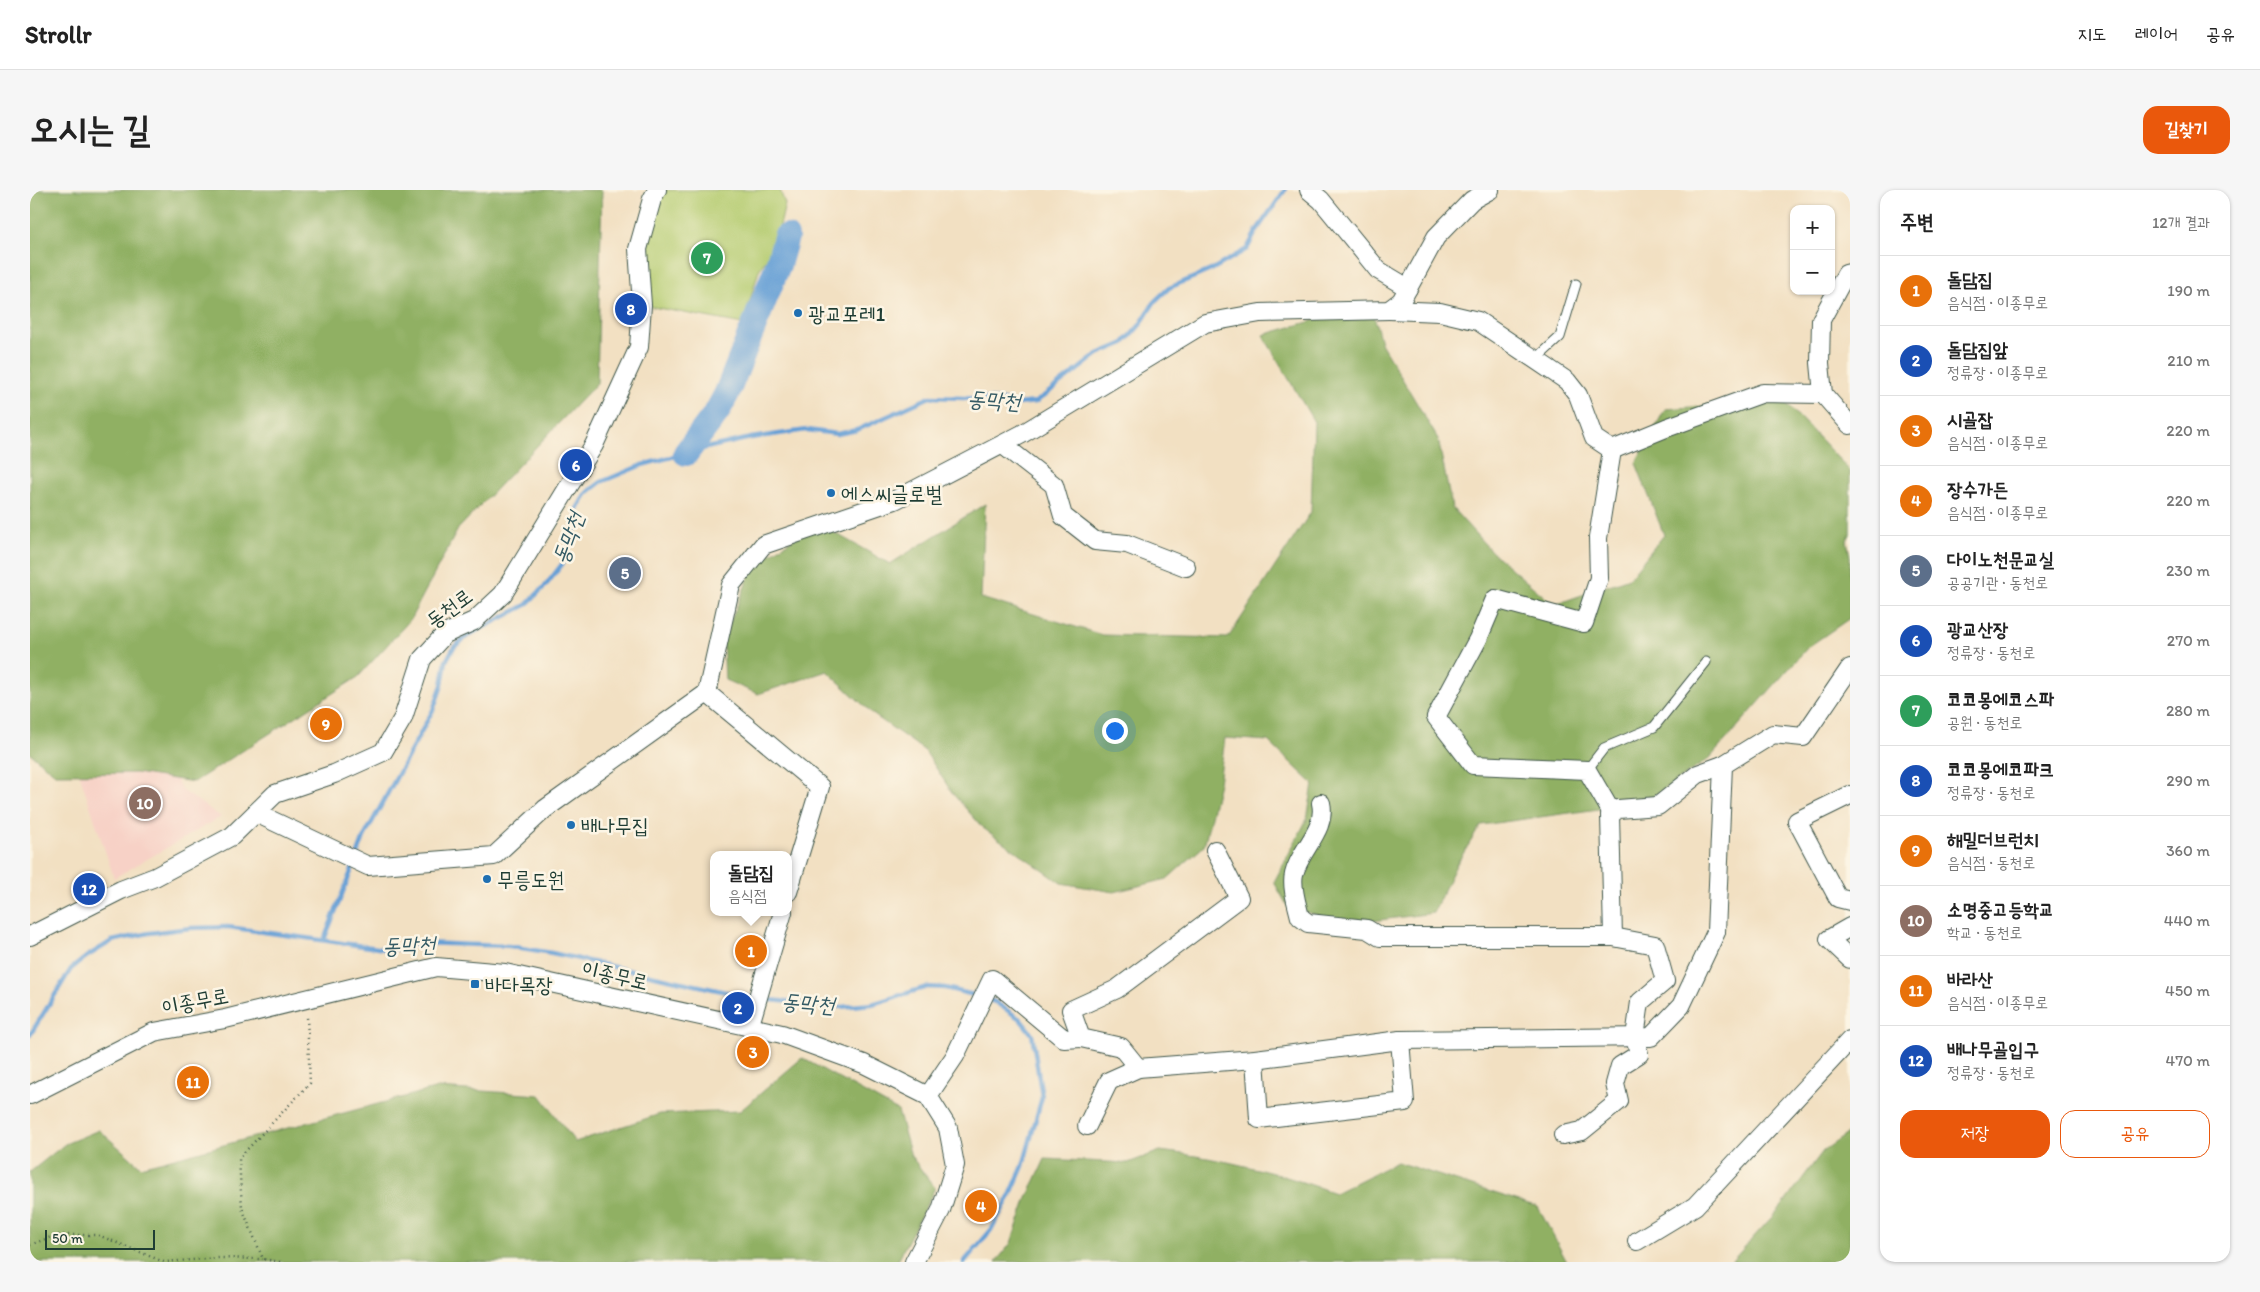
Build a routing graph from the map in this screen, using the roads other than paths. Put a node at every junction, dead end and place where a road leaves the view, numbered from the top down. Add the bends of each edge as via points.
1 (657, 190) edge
2 (1309, 190) edge
3 (1490, 190) edge
4 (1850, 273) edge
5 (1576, 284) dead end
6 (1408, 288) junction
7 (1389, 310) junction
8 (1535, 361) junction
9 (1823, 394) junction
10 (1850, 424) edge
11 (1003, 445) junction
12 (1612, 450) junction
13 (1186, 567) dead end
14 (1706, 662) dead end
15 (1850, 668) edge
16 (707, 693) junction
17 (1723, 765) junction
18 (1587, 770) junction
19 (1850, 795) edge
20 (1321, 803) dead end
21 (256, 813) junction
22 (1612, 813) junction
23 (1216, 850) dead end
24 (792, 879) edge
25 (1850, 901) edge
26 (781, 916) edge
27 (1850, 927) edge
28 (30, 936) edge
29 (1613, 937) junction
30 (1850, 959) edge
31 (749, 1028) junction
32 (1635, 1037) junction
33 (1080, 1038) junction
34 (1400, 1040) junction
35 (1850, 1040) edge
36 (1255, 1059) junction
37 (1138, 1068) junction
38 (30, 1096) edge
39 (928, 1096) junction
40 (1087, 1126) dead end
41 (1563, 1135) dead end
42 (1636, 1241) dead end
43 (914, 1262) edge

1 - 21 street, 동천로 via 638,249 642,305 639,347 594,445 503,594 474,621 445,634 422,659 403,718 383,752 334,774 275,794
2 - 6 street via 1321,200 1378,270
3 - 6 street via 1472,200 1436,237
4 - 9 street via 1846,274 1821,320
5 - 8 lane via 1560,337
6 - 7 street via 1401,301
7 - 8 street via 1440,312 1478,321
7 - 11 street via 1260,313 1205,323
8 - 12 street via 1566,381 1578,395 1594,438
9 - 10 street
9 - 12 street via 1763,393
11 - 13 street via 1054,485 1063,516 1094,541 1127,544
11 - 16 street via 895,500 763,546 731,585
12 - 18 street via 1598,538 1599,578 1584,623 1495,599 1478,639 1436,717 1473,766
14 - 18 lane via 1654,726 1604,748
15 - 17 street via 1802,737 1773,734
16 - 21 street via 544,809 494,856 368,866
16 - 24 street via 820,787
17 - 22 street via 1698,774 1658,806 1618,809
17 - 32 street via 1716,932 1681,1006 1651,1037
18 - 22 street
19 - 25 street via 1797,821 1838,898
20 - 29 street via 1322,819 1302,852 1294,876 1300,916 1308,922 1367,929 1380,937
21 - 28 street, 동천로 via 232,836 155,877 121,890
22 - 29 street
23 - 33 street via 1240,898 1117,989 1071,1010
26 - 31 street
27 - 30 street via 1829,939
29 - 32 street via 1655,945 1665,981 1640,1002
31 - 38 street, 이종무로 via 505,973 436,967 225,1019 154,1032
31 - 39 street, 이종무로 via 782,1034 864,1064
32 - 34 street
32 - 41 street via 1639,1054 1620,1066 1615,1084 1618,1101 1582,1131
33 - 37 street via 1121,1047
33 - 39 street via 1064,1040 992,980 955,1056
34 - 36 street
34 - 36 street via 1405,1102 1259,1119
35 - 42 street via 1696,1206
36 - 37 street
37 - 40 street via 1109,1081
39 - 43 street via 948,1128 955,1166 940,1210

